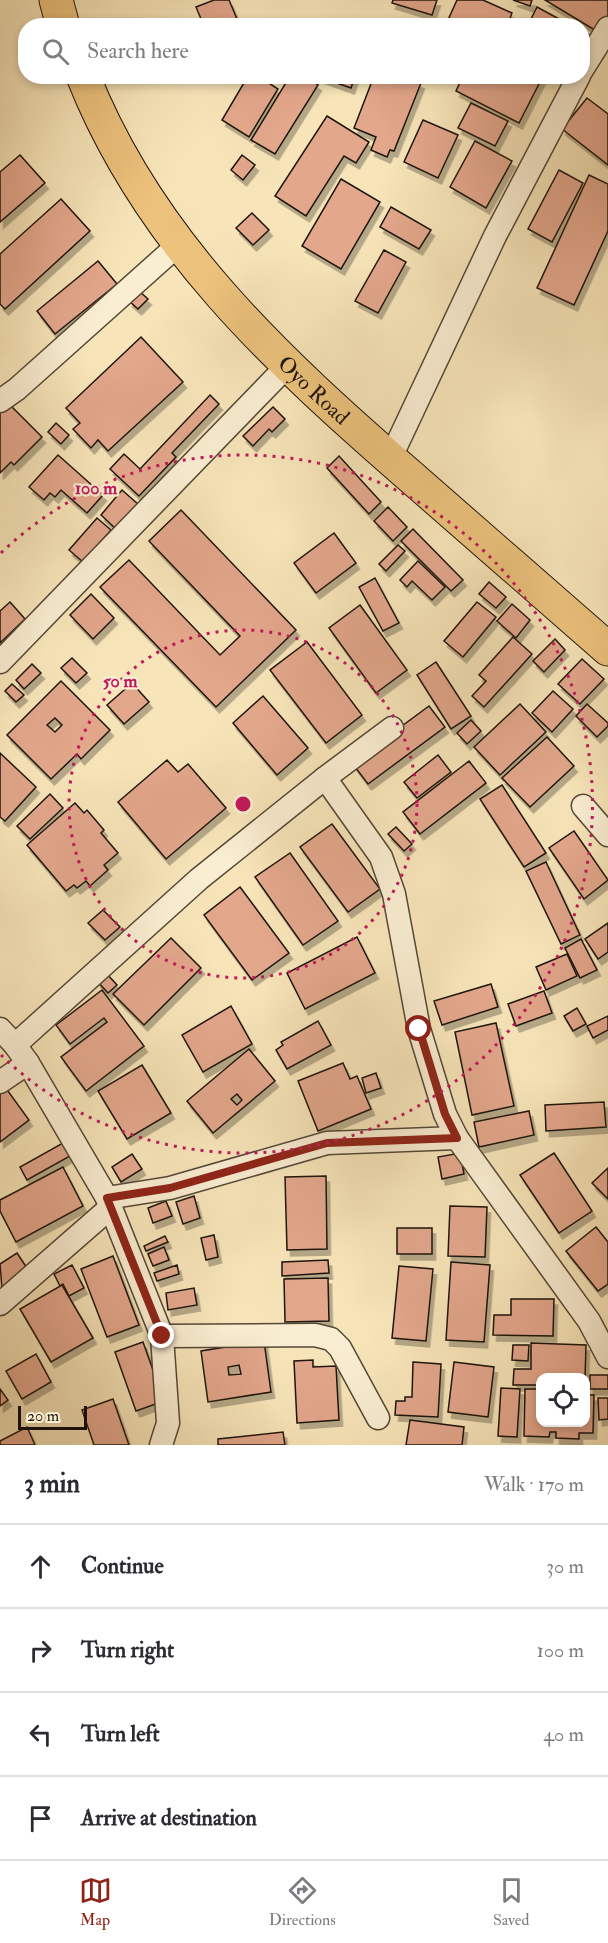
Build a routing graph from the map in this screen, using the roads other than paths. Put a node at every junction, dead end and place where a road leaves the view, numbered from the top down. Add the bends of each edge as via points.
1 (56, 0) edge
2 (61, 18) edge
3 (608, 28) edge
4 (590, 57) edge
5 (86, 84) edge
6 (575, 84) edge
7 (178, 245) junction
8 (288, 364) junction
9 (0, 401) edge
10 (390, 459) junction
11 (608, 649) edge
12 (0, 662) edge
13 (392, 728) dead end
14 (325, 778) junction
15 (583, 806) dead end
16 (608, 835) edge
17 (14, 1046) edge
18 (0, 1082) edge
19 (457, 1138) junction
20 (109, 1202) junction
21 (0, 1304) edge
22 (162, 1336) junction
23 (608, 1357) edge
24 (378, 1418) dead end
25 (161, 1445) edge

1 - 2 highway
3 - 4 street
5 - 7 highway, Oyo Road via 133,178
6 - 10 street via 495,236
7 - 8 highway, Oyo Road via 233,310
7 - 9 street
8 - 10 highway, Oyo Road
8 - 12 street
10 - 11 highway, Oyo Road
13 - 14 street
14 - 17 street via 199,879
14 - 19 street via 381,857 394,894 419,1029 445,1114
15 - 16 street
17 - 18 street
17 - 20 street
19 - 20 street via 327,1143
19 - 23 street via 589,1321
20 - 21 street
20 - 22 street
22 - 24 street via 315,1335 331,1339 340,1348
22 - 25 street via 168,1423

